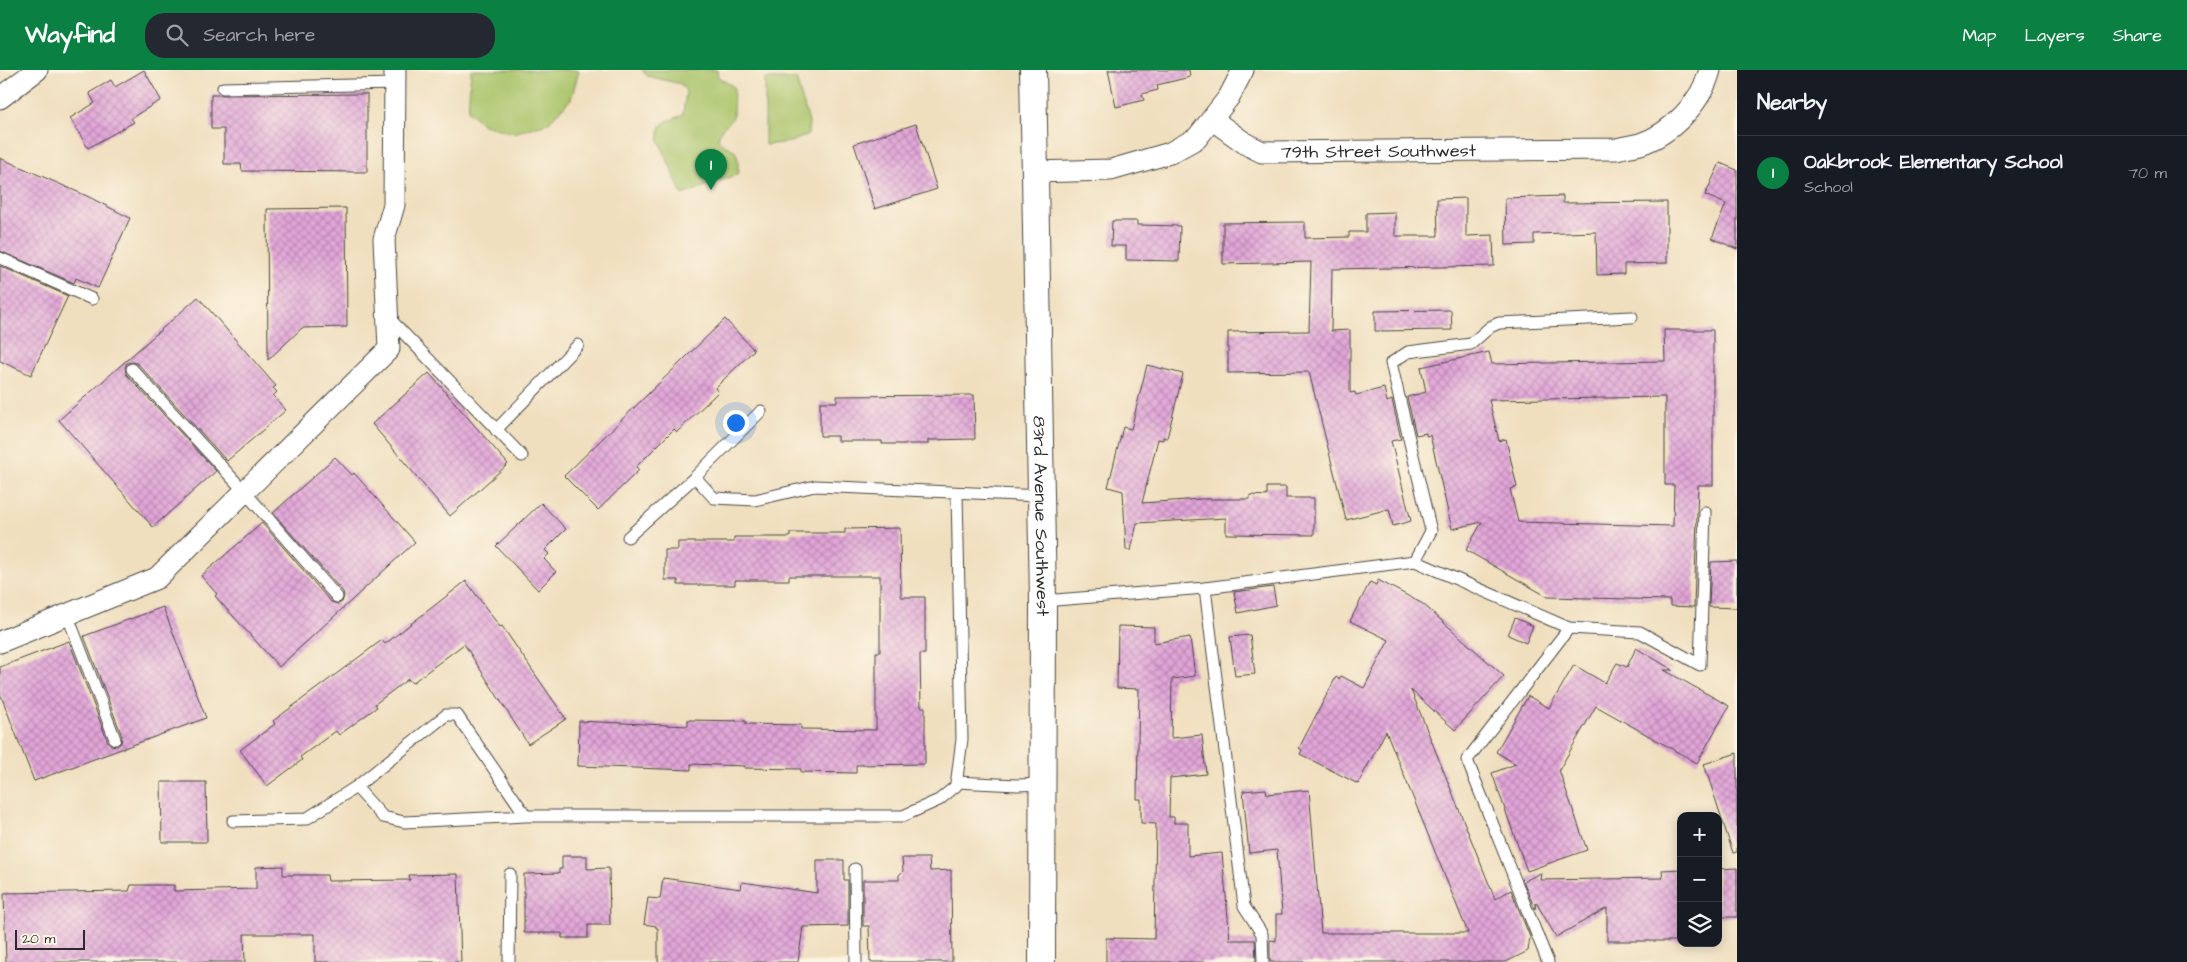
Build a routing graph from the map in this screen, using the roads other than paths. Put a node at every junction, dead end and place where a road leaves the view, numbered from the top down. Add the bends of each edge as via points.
1 (37, 70) edge
2 (1033, 70) edge
3 (1243, 70) edge
4 (1710, 70) edge
5 (395, 77) edge
6 (223, 88) dead end
7 (0, 98) edge
8 (1213, 120) junction
9 (1034, 172) junction
10 (0, 258) edge
11 (92, 299) dead end
12 (387, 316) junction
13 (1632, 317) dead end
14 (578, 345) dead end
15 (132, 369) dead end
16 (761, 411) dead end
17 (496, 430) junction
18 (522, 456) dead end
19 (695, 477) junction
20 (244, 491) junction
21 (957, 493) junction
22 (1041, 496) junction
23 (1705, 512) dead end
24 (628, 538) dead end
25 (1415, 561) junction
26 (1205, 588) junction
27 (336, 597) dead end
28 (1043, 601) junction
29 (67, 614) junction
30 (1569, 628) junction
31 (0, 642) edge
32 (115, 739) dead end
33 (956, 782) junction
34 (1042, 784) junction
35 (356, 787) junction
36 (526, 816) junction
37 (233, 821) dead end
38 (855, 869) dead end
39 (510, 874) dead end
40 (509, 962) edge
41 (856, 962) edge
42 (1042, 962) edge
43 (1263, 962) edge
44 (1548, 962) edge

1 - 7 street
2 - 9 street, 83rd Avenue Southwest
3 - 8 street
4 - 8 street, 79th Street Southwest via 1696,98 1663,133 1617,148 1262,152
5 - 6 lane
5 - 12 street via 394,205 384,239
8 - 9 street via 1197,138 1170,153 1144,161 1111,170
9 - 22 street, 83rd Avenue Southwest
10 - 11 lane
12 - 17 lane
12 - 20 street via 389,349
13 - 25 lane via 1498,323 1471,344 1408,352 1391,363 1432,531
14 - 17 lane
15 - 20 lane
16 - 19 lane
17 - 18 lane
19 - 21 lane via 714,498 755,500 815,486
19 - 24 lane
20 - 27 lane
20 - 29 street via 157,578
21 - 22 lane
21 - 33 lane via 962,739
22 - 28 street, 83rd Avenue Southwest
23 - 30 lane via 1700,665 1640,632
25 - 26 lane
25 - 30 lane
26 - 28 lane
26 - 43 lane via 1244,906 1262,934
28 - 34 street, 83rd Avenue Southwest
29 - 31 street
29 - 32 lane
30 - 44 lane via 1467,760
33 - 34 lane
33 - 36 lane via 956,786 939,800 903,816
34 - 42 street, 83rd Avenue Southwest
35 - 36 lane via 382,817 404,822
35 - 36 lane via 446,715 457,715
35 - 37 lane via 306,819
38 - 41 lane
39 - 40 lane

